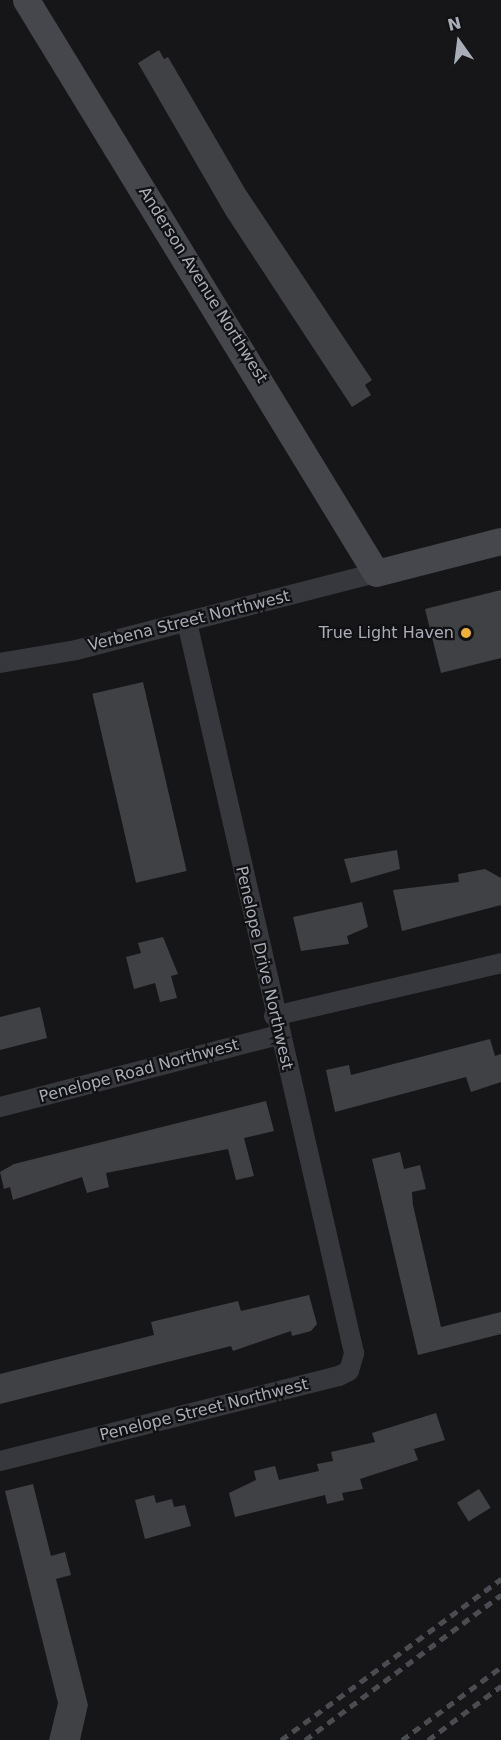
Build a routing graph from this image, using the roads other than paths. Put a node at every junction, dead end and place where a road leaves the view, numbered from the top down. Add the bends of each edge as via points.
1 (26, 0) edge
2 (501, 541) edge
3 (376, 573) junction
4 (187, 622) junction
5 (0, 663) edge
6 (501, 963) edge
7 (276, 1025) junction
8 (0, 1107) edge
9 (345, 1314) joint
10 (0, 1461) edge

1 - 3 street, Anderson Avenue Northwest
2 - 3 street
3 - 4 street, Verbena Street Northwest
4 - 5 street, Verbena Street Northwest
4 - 7 street, Penelope Drive Northwest
6 - 7 street, Penelope Road Northwest
7 - 8 street, Penelope Road Northwest
7 - 9 street, Penelope Drive Northwest
9 - 10 street, Penelope Street Northwest via 354,1353 349,1371 339,1376

